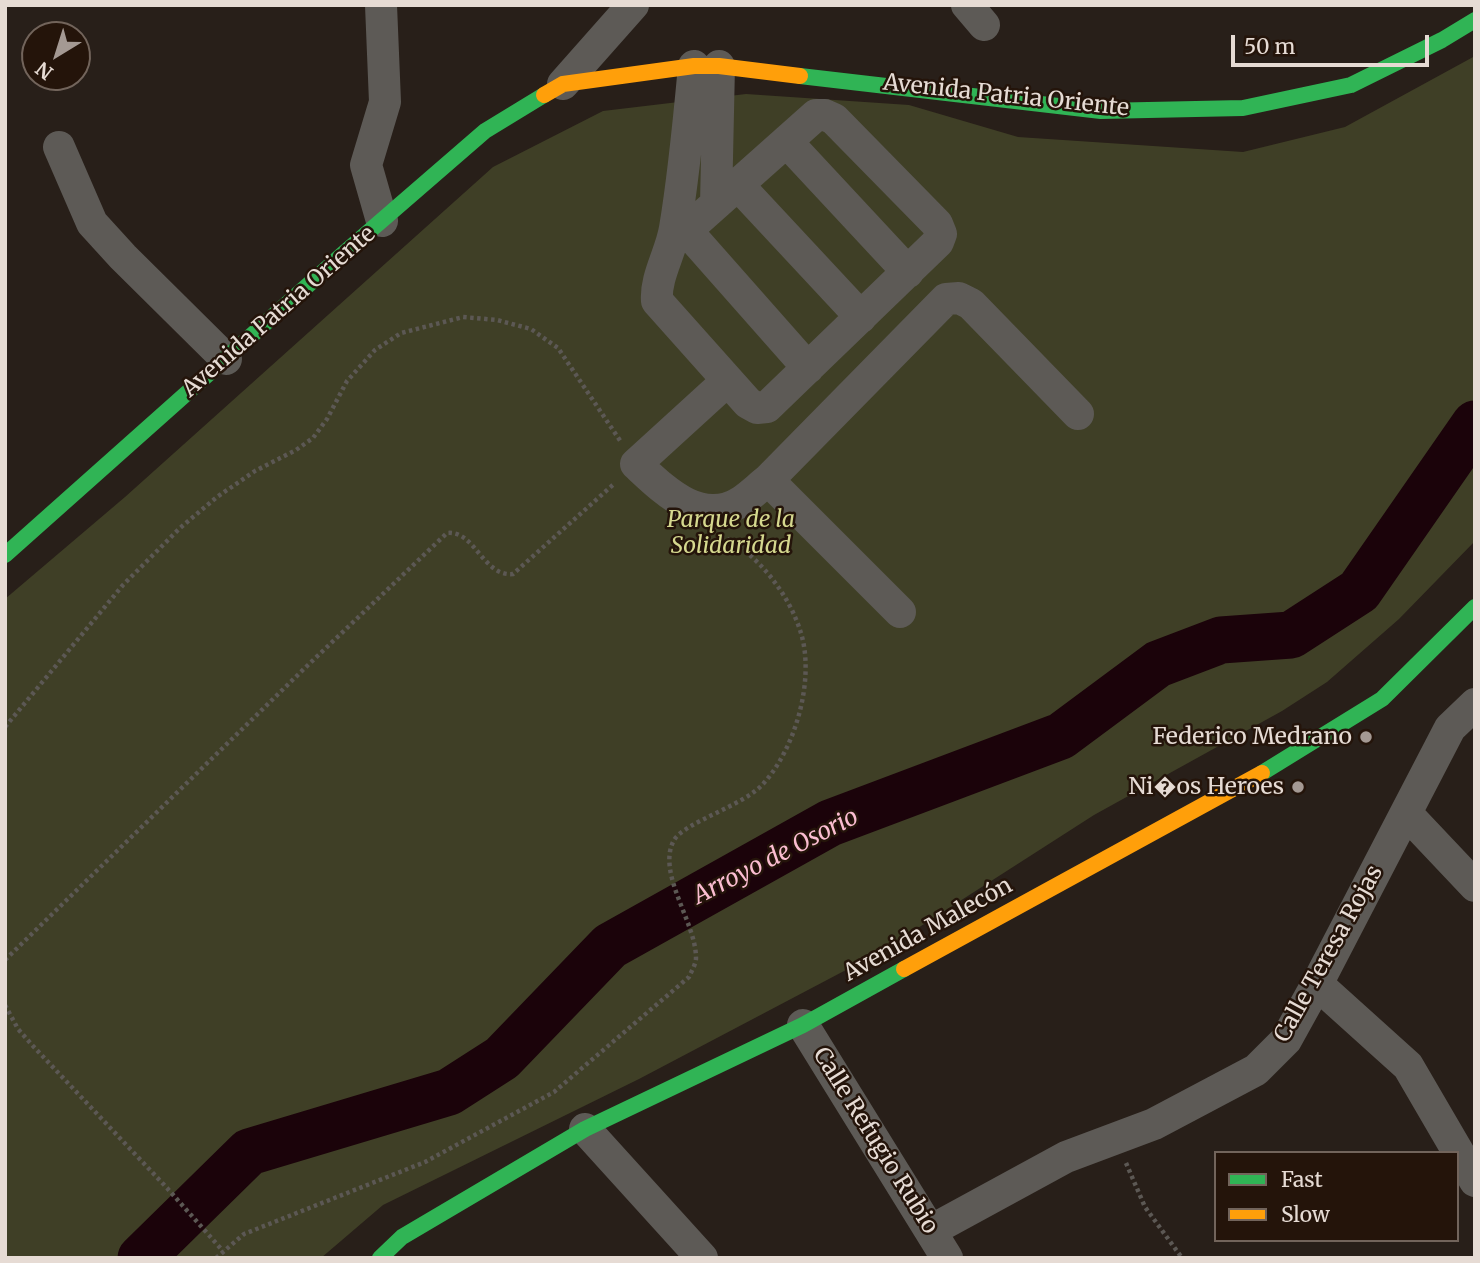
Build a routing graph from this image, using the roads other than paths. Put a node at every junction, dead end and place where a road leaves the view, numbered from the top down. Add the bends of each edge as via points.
1 (381, 5) edge
2 (633, 5) edge
3 (1475, 20) edge
4 (706, 66) junction
5 (563, 84) junction
6 (786, 142) junction
7 (59, 146) dead end
8 (718, 151) junction
9 (685, 155) junction
10 (727, 195) junction
11 (382, 221) junction
12 (679, 237) junction
13 (908, 272) junction
14 (861, 317) junction
15 (226, 359) junction
16 (808, 368) junction
17 (727, 381) junction
18 (1078, 414) dead end
19 (768, 480) junction
20 (5, 555) edge
21 (1474, 610) edge
22 (900, 612) dead end
23 (1475, 704) edge
24 (1406, 813) junction
25 (1475, 886) edge
26 (1318, 984) junction
27 (803, 1025) junction
28 (585, 1129) junction
29 (1458, 1151) edge
30 (1459, 1154) edge
31 (1475, 1181) edge
32 (932, 1230) junction
33 (380, 1258) edge
34 (702, 1258) edge
35 (947, 1258) edge

1 - 11 street via 385,102 366,165
2 - 5 street, Avenida Patria Oriente
3 - 4 street, Avenida Patria Oriente via 1351,85 1243,108 1101,111
4 - 5 street, Avenida Patria Oriente
4 - 8 street
4 - 9 street
5 - 11 street, Avenida Patria Oriente via 485,131
6 - 10 street
6 - 13 street
6 - 13 street via 816,115 834,119 937,224 938,242
7 - 15 street via 92,223
8 - 9 street
8 - 10 street
9 - 12 street
10 - 12 street
10 - 14 street
11 - 15 street, Avenida Patria Oriente
12 - 16 street
12 - 17 street via 656,289 657,301
13 - 14 street
14 - 16 street
15 - 20 street, Avenida Patria Oriente
16 - 17 street via 767,407 757,408
17 - 19 street via 636,464 671,496 711,510 740,502
18 - 19 street via 971,304 959,298 946,299
19 - 22 street
21 - 27 street, Avenida Malecón via 1382,699 1267,770
23 - 24 street, Calle Teresa Rojas via 1450,728
24 - 25 street
24 - 26 street, Calle Teresa Rojas
26 - 29 street via 1408,1066
26 - 32 street, Calle Teresa Rojas via 1286,1040 1256,1070 1154,1124 1066,1157
27 - 28 street, Avenida Malecón
27 - 32 street, Calle Refugio Rubio
28 - 33 street, Avenida Malecón via 402,1237
28 - 34 street
30 - 31 street
32 - 35 street, Calle Refugio Rubio

